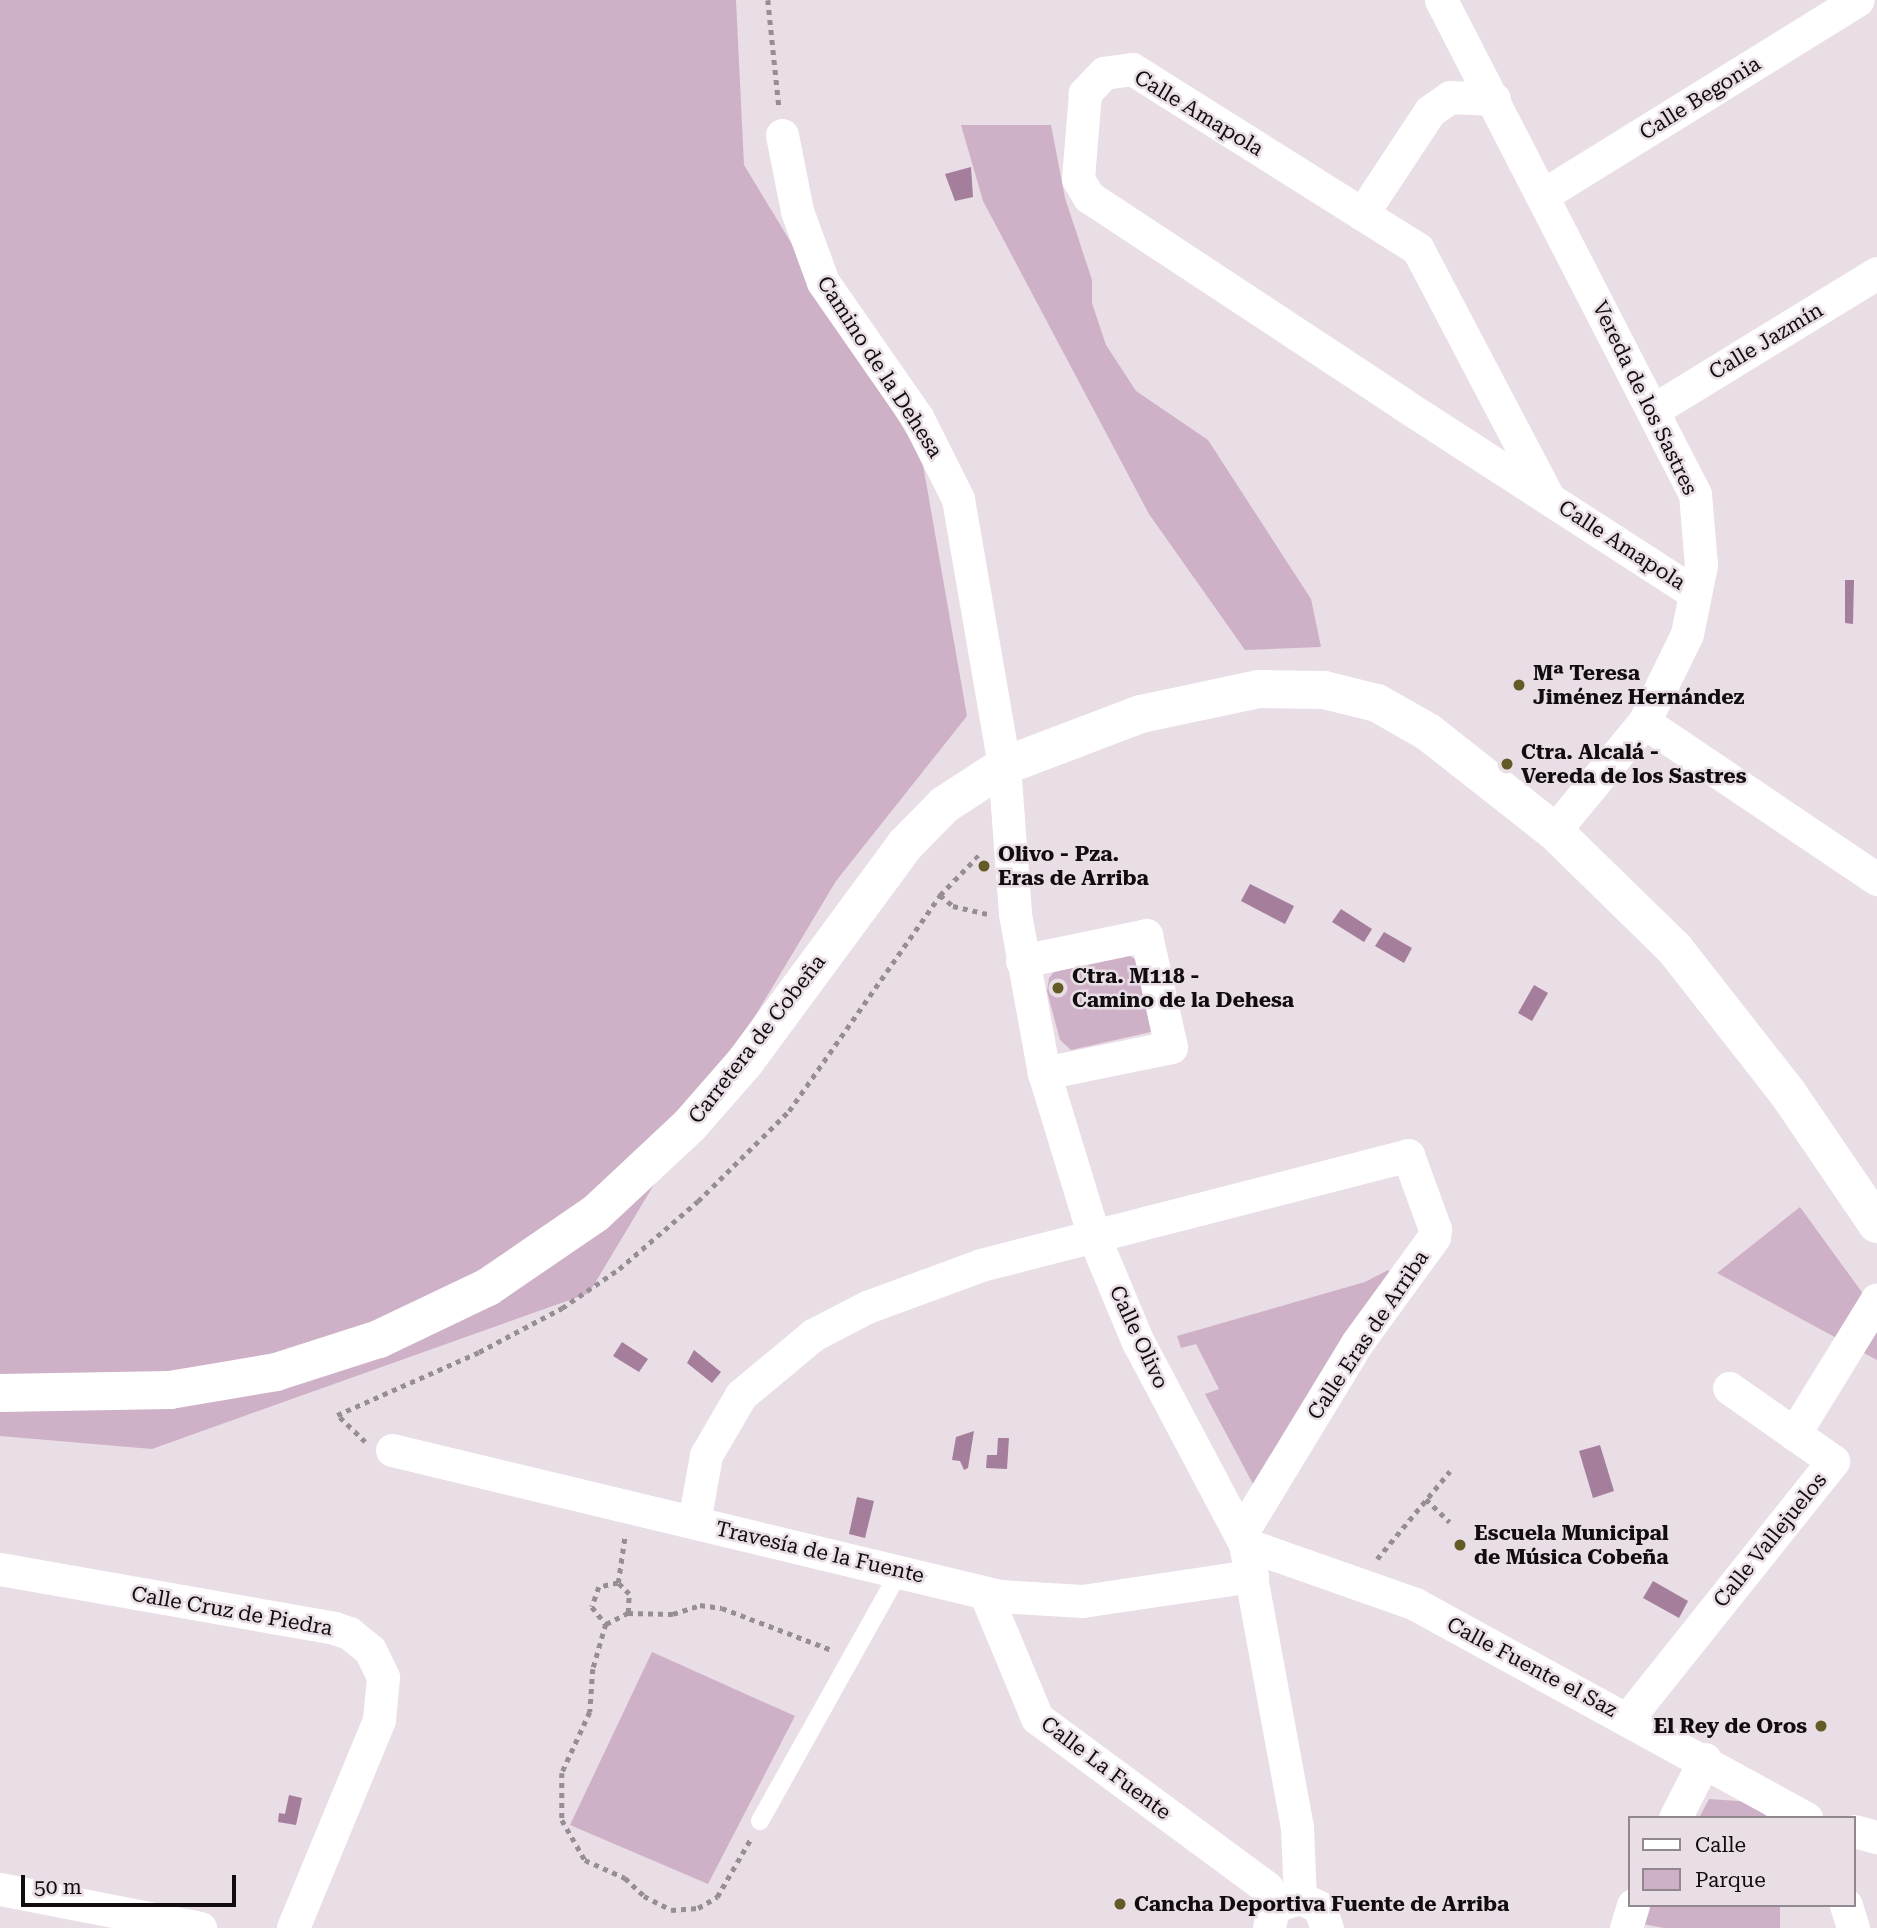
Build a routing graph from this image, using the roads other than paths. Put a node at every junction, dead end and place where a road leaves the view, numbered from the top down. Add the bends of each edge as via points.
1 (1441, 0) edge
2 (1858, 0) edge
3 (1868, 0) edge
4 (1877, 9) edge
5 (1494, 99) junction
6 (782, 135) road end
7 (1543, 195) junction
8 (1362, 214) junction
9 (1877, 273) edge
10 (1655, 409) junction
11 (1548, 497) junction
12 (1695, 593) junction
13 (1644, 722) junction
14 (1004, 766) junction
15 (1555, 831) junction
16 (1877, 878) edge
17 (1021, 961) junction
18 (1044, 1073) junction
19 (1877, 1224) edge
20 (1094, 1237) junction
21 (1877, 1299) edge
22 (1729, 1388) dead end
23 (0, 1393) edge
24 (1794, 1434) junction
25 (393, 1450) dead end
26 (694, 1522) junction
27 (1246, 1551) junction
28 (0, 1569) edge
29 (900, 1570) junction
30 (985, 1592) junction
31 (1628, 1718) junction
32 (1705, 1759) junction
33 (1676, 1816) edge
34 (1802, 1816) edge
35 (760, 1821) road end
36 (1856, 1832) edge
37 (1877, 1837) edge
38 (0, 1889) edge
39 (1632, 1907) edge
40 (1847, 1907) edge
41 (1283, 1910) edge
42 (200, 1928) edge
43 (293, 1928) edge
44 (1327, 1928) edge
45 (1626, 1928) edge
46 (1853, 1928) edge

1 - 5 street, Vereda de los Sastres
2 - 7 street, Calle Begonia
3 - 4 street
5 - 7 street, Vereda de los Sastres
5 - 8 street via 1450,97 1430,111
6 - 14 street, Camino de la Dehesa via 797,211 824,282 917,417 958,499
7 - 10 street, Vereda de los Sastres
8 - 11 street, Calle Amapola via 1418,249
8 - 11 street, Calle Amapola via 1132,69 1104,73 1085,93 1078,179 1089,197
9 - 10 street, Calle Jazmín
10 - 12 street, Vereda de los Sastres via 1695,494 1701,565
11 - 12 street, Calle Amapola
12 - 13 street, Vereda de los Sastres via 1687,634
13 - 15 street, Vereda de los Sastres
13 - 16 street
14 - 15 street, Carretera de Cobeña via 1168,707 1259,690 1324,690 1377,703 1428,732
14 - 17 street, Calle Olivo
14 - 23 street, Carretera de Cobeña via 944,805 905,845 745,1062 690,1125 605,1205 546,1251 431,1317 276,1372 170,1391
15 - 19 street, Carretera de Cobeña via 1674,948 1787,1092
17 - 18 street, Calle Olivo
17 - 18 street via 1146,934 1171,1047
18 - 20 street, Calle Olivo
20 - 26 street via 929,1282 813,1335 741,1395 722,1422 706,1455
20 - 27 street, Calle Olivo via 1137,1340
20 - 27 street, Calle Eras de Arriba via 1408,1155 1434,1237 1357,1343
21 - 24 street
22 - 24 street, Calle Vallejuelos
24 - 31 street, Calle Vallejuelos via 1833,1461
25 - 26 street, Travesía de la Fuente
26 - 29 street, Travesía de la Fuente
27 - 30 street, Travesía de la Fuente via 1082,1601
27 - 31 street, Calle Fuente el Saz via 1415,1604
27 - 41 street, Calle Olivo via 1297,1827
28 - 43 street, Calle Cruz de Piedra via 334,1628 349,1633 370,1650 383,1677 379,1720
29 - 30 street, Travesía de la Fuente
29 - 35 lane
30 - 41 street, Calle La Fuente via 1037,1718 1266,1886
31 - 32 street, Calle Fuente el Saz
32 - 33 street
32 - 34 street, Calle Fuente el Saz
36 - 37 street
38 - 42 street
39 - 45 street
40 - 46 street
41 - 44 street, Calle La Fuente via 1320,1907

